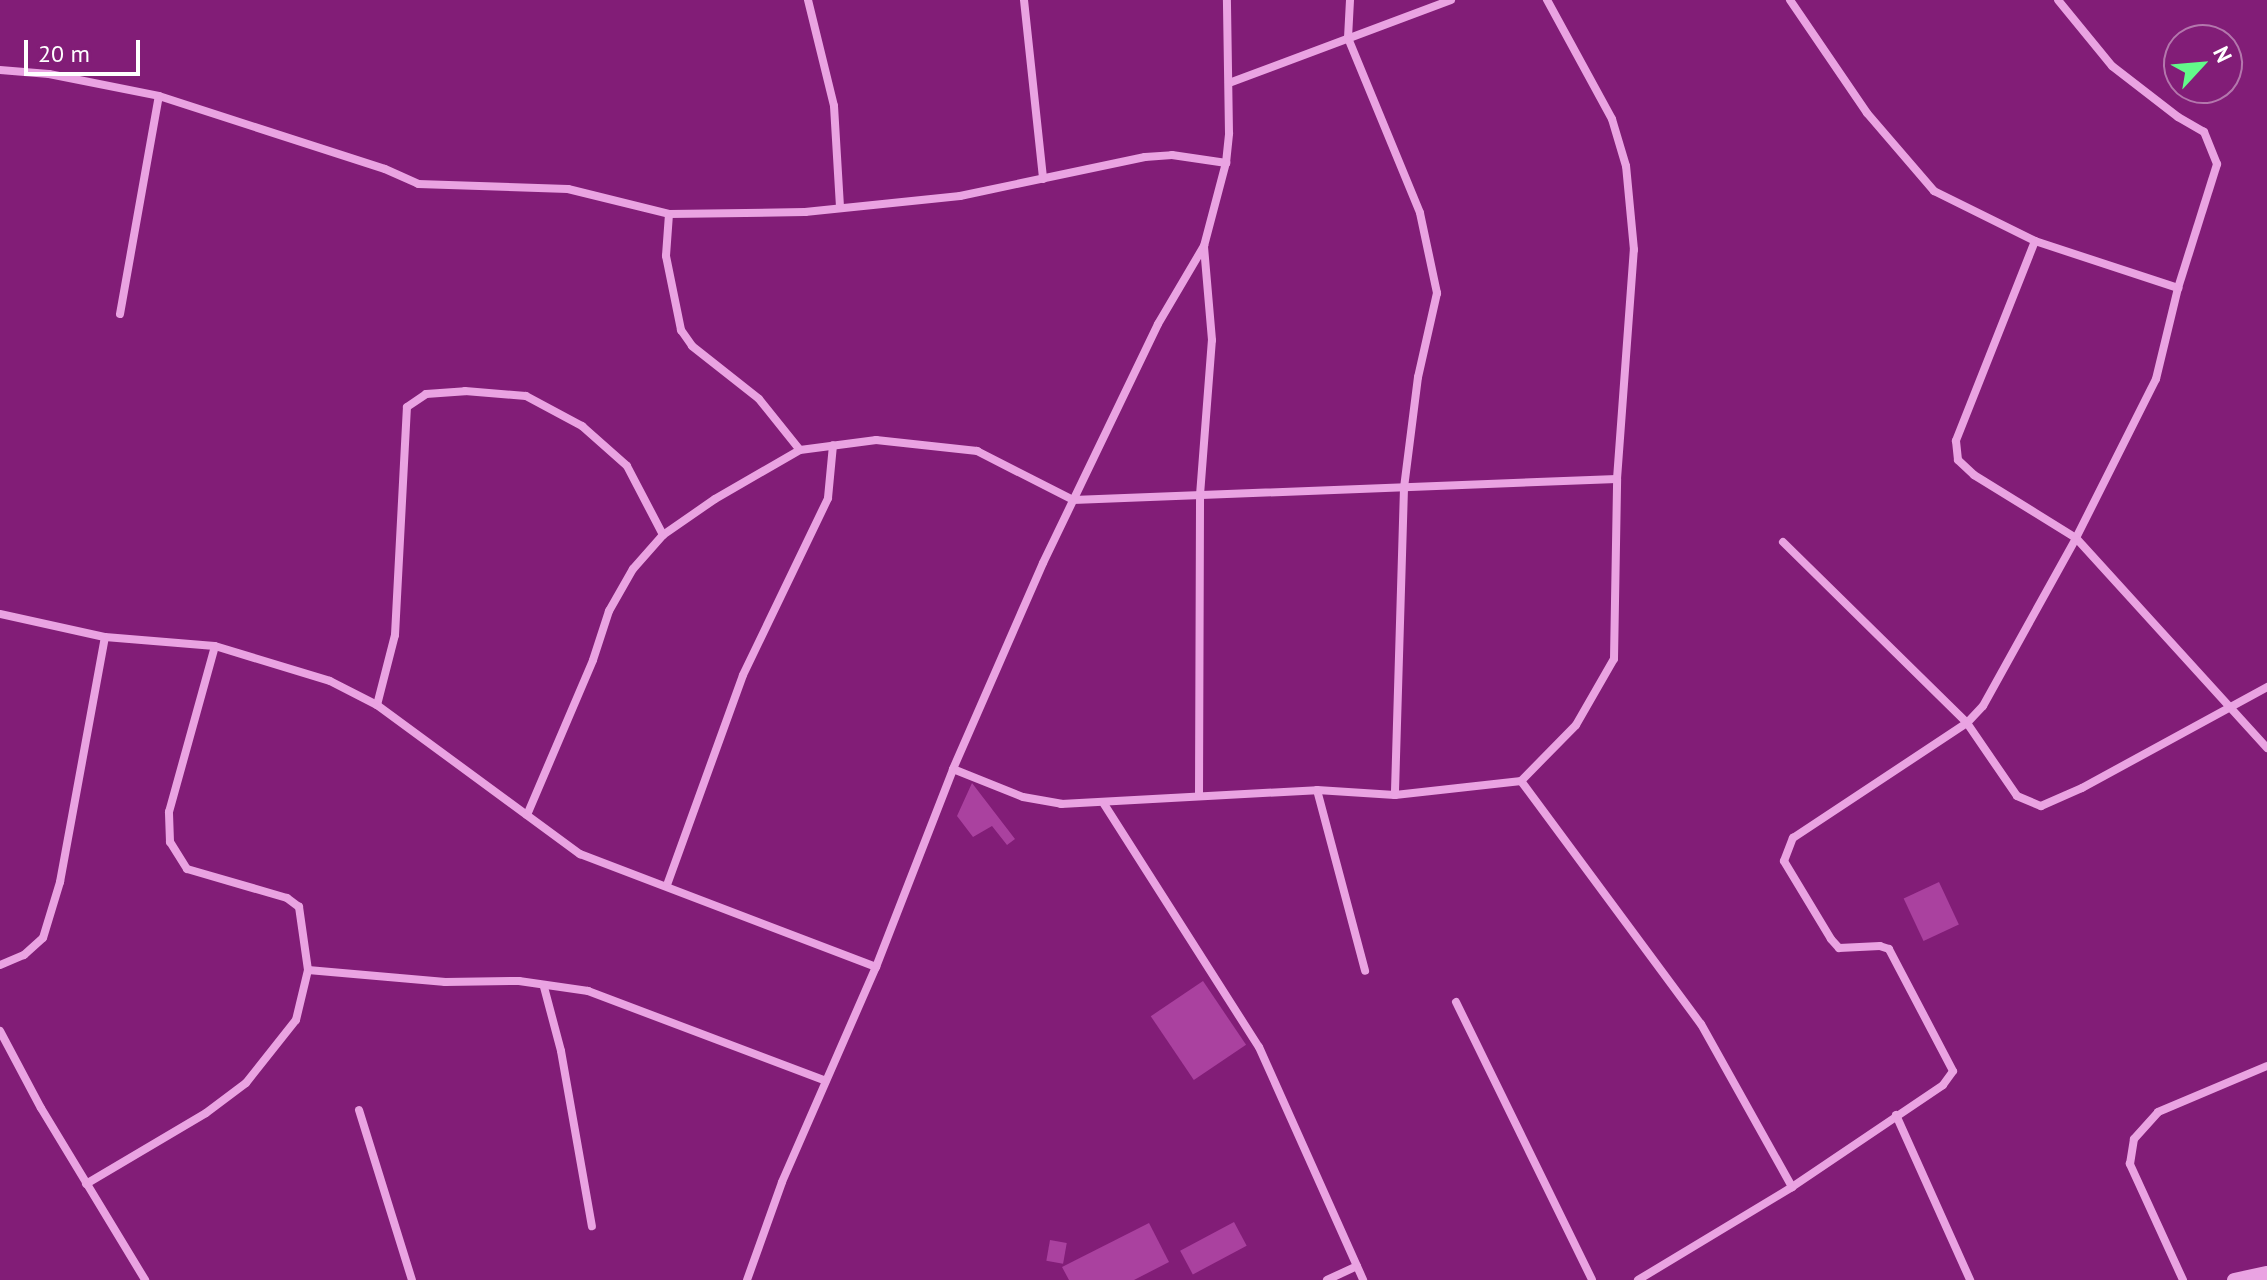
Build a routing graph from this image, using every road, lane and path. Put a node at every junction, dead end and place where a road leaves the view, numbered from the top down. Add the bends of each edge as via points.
1 (808, 0) edge
2 (1024, 0) edge
3 (1227, 0) edge
4 (1350, 0) edge
5 (1451, 0) edge
6 (1547, 0) edge
7 (1790, 0) edge
8 (2058, 0) edge
9 (1348, 38) junction
10 (0, 70) edge
11 (1229, 83) junction
12 (159, 96) junction
13 (1226, 163) junction
14 (1043, 179) junction
15 (840, 208) junction
16 (669, 214) junction
17 (2035, 241) junction
18 (1204, 246) junction
19 (2178, 288) junction
20 (120, 314) dead end
21 (833, 445) junction
22 (800, 450) junction
23 (1617, 479) junction
24 (1404, 488) junction
25 (1200, 495) junction
26 (1073, 500) junction
27 (663, 535) junction
28 (2076, 538) junction
29 (1783, 542) dead end
30 (0, 614) edge
31 (105, 637) junction
32 (215, 646) junction
33 (2267, 687) edge
34 (377, 705) junction
35 (2231, 709) junction
36 (1967, 723) junction
37 (2267, 748) edge
38 (953, 769) junction
39 (1521, 781) junction
40 (1317, 790) junction
41 (1199, 794) junction
42 (1395, 795) junction
43 (1104, 804) junction
44 (527, 815) junction
45 (667, 885) junction
46 (0, 965) edge
47 (876, 967) junction
48 (308, 970) junction
49 (1365, 971) dead end
50 (544, 987) junction
51 (1456, 1002) dead end
52 (0, 1031) edge
53 (2267, 1066) edge
54 (826, 1081) junction
55 (359, 1110) dead end
56 (1896, 1115) junction
57 (86, 1184) junction
58 (1792, 1187) junction
59 (592, 1226) dead end
60 (1357, 1266) junction
61 (2267, 1273) edge
62 (1653, 1277) edge
63 (145, 1280) edge
64 (412, 1280) edge
65 (747, 1280) edge
66 (1327, 1280) edge
67 (1363, 1280) edge
68 (1592, 1280) edge
69 (1638, 1280) edge
70 (1970, 1280) edge
71 (2183, 1280) edge
72 (2234, 1280) edge

1 - 15 street via 834,106
2 - 14 street
3 - 11 street
4 - 9 street
5 - 9 street
6 - 23 street via 1612,119 1626,166 1634,250
7 - 17 street via 1867,113 1934,191
8 - 19 street via 2112,66 2204,132 2217,164
9 - 11 street
9 - 24 street via 1420,213 1437,293 1418,377
10 - 12 street
11 - 13 street
12 - 16 street via 418,184 568,189
12 - 20 street
13 - 14 street via 1145,157
13 - 18 street
14 - 15 street via 960,196
15 - 16 street
16 - 22 street via 666,256 681,330 692,346 759,399
17 - 19 street
17 - 28 street via 1956,441 1958,460
18 - 25 street via 1212,340
18 - 26 street via 1158,324
19 - 28 street via 2156,379
21 - 22 street
21 - 26 street via 876,440 977,451
21 - 45 street via 828,498 743,675
22 - 27 street
23 - 24 street
23 - 39 street via 1614,659 1576,725
24 - 25 street
24 - 42 street
25 - 26 street
25 - 41 street
26 - 38 street
27 - 34 street via 627,466 582,426 526,396 426,394 407,407 395,635
27 - 44 street via 633,569 609,611
28 - 35 street
28 - 36 street via 1983,706
29 - 36 street
30 - 31 street
31 - 32 street
31 - 46 street via 60,882 43,938 24,955
32 - 34 street via 330,681
32 - 48 street via 169,812 170,842 187,869 287,898 299,907
33 - 35 street
34 - 44 street
35 - 36 street via 2041,806 2017,796
35 - 37 street
36 - 56 street via 1793,838 1784,861 1839,948 1889,949 1943,1047 1953,1071 1943,1085
38 - 43 street via 1023,797
38 - 47 street
39 - 42 street
39 - 58 street via 1701,1024
40 - 41 street
40 - 42 street
40 - 49 street
41 - 43 street
43 - 60 street via 1259,1047
44 - 45 street via 580,854
45 - 47 street
47 - 54 street
48 - 50 street via 445,982 519,981
48 - 57 street via 296,1020 246,1083 206,1113
50 - 54 street via 588,991
50 - 59 street via 561,1051
51 - 68 street
52 - 57 street
53 - 71 street via 2158,1112 2134,1139 2130,1164
54 - 65 street
55 - 64 street
56 - 58 street
56 - 70 street
57 - 63 street
58 - 62 street
60 - 66 street
60 - 67 street
61 - 72 street
62 - 69 street

